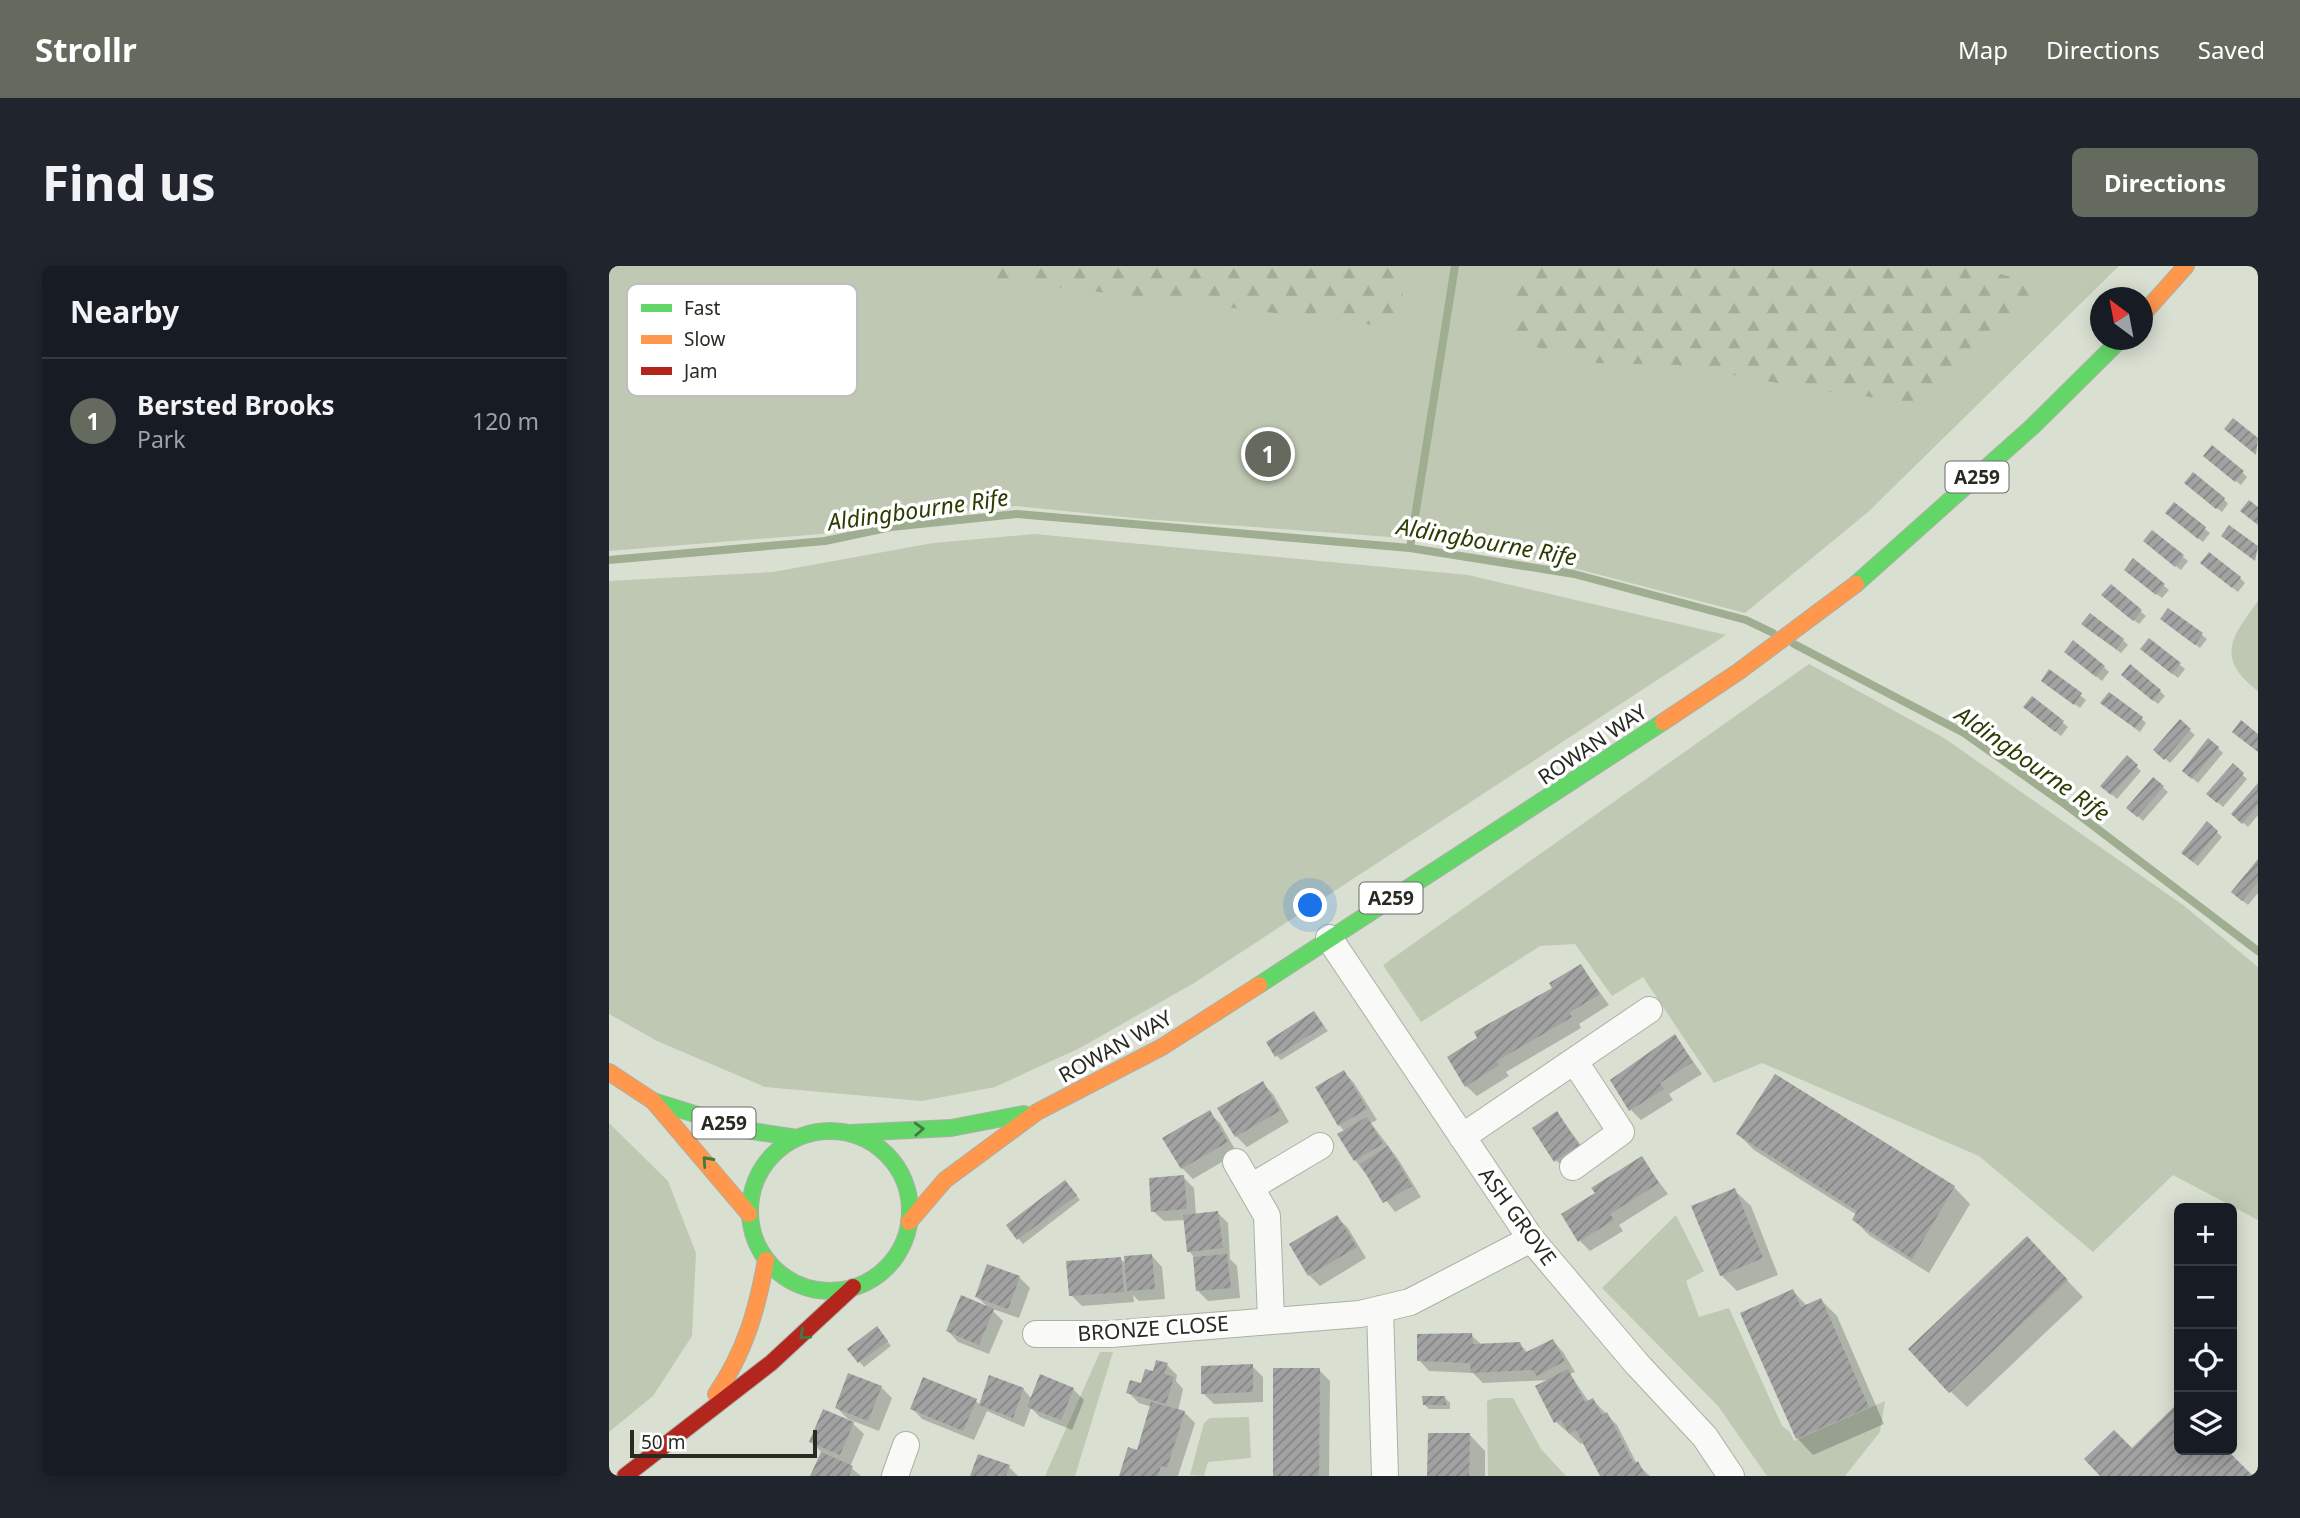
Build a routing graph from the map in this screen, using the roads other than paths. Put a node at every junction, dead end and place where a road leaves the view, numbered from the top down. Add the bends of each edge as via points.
1 (2186, 266) edge
2 (2153, 303) edge
3 (2110, 350) edge
4 (1329, 938) junction
5 (1649, 1010) dead end
6 (1575, 1062) junction
7 (609, 1072) edge
8 (653, 1101) junction
9 (1037, 1112) junction
10 (851, 1133) junction
11 (1462, 1137) junction
12 (797, 1138) junction
13 (1320, 1146) dead end
14 (1236, 1162) dead end
15 (1573, 1167) dead end
16 (1251, 1187) junction
17 (749, 1214) junction
18 (909, 1222) junction
19 (1531, 1239) junction
20 (766, 1260) junction
21 (853, 1287) junction
22 (1380, 1309) junction
23 (1271, 1319) junction
24 (1036, 1334) dead end
25 (694, 1424) junction
26 (906, 1446) dead end
27 (625, 1476) edge
28 (895, 1476) edge
29 (1385, 1476) edge
30 (1731, 1476) edge

1 - 2 main road
3 - 4 main road, ROWAN WAY / A259 via 2032,427 1827,608 1526,813
4 - 9 main road, ROWAN WAY / A259 via 1162,1047
4 - 11 street, ASH GROVE
5 - 6 street
6 - 11 street
6 - 15 street via 1621,1132
7 - 8 main road, A259
8 - 12 main road, A259 via 746,1130
17 -> 8 main road, A259
10 -> 9 main road, ROWAN WAY / A259 via 951,1128
9 - 18 main road, ROWAN WAY / A259 via 945,1181
10 - 12 main road via 833,1130
10 - 18 main road via 890,1158 909,1199
11 - 19 street, ASH GROVE
12 - 17 main road via 777,1150 761,1169
13 - 16 street
14 - 16 street
16 - 23 street via 1267,1216
17 - 20 main road via 757,1246
18 - 21 main road via 890,1263
19 - 22 street, BRONZE CLOSE via 1410,1301
19 - 30 street, ASH GROVE via 1705,1437
20 - 21 main road via 805,1287 829,1291
20 - 25 main road via 757,1315 741,1360
21 -> 25 main road via 805,1335
22 - 23 street, BRONZE CLOSE
22 - 29 street
23 - 24 street, BRONZE CLOSE via 1111,1334
25 - 27 main road
26 - 28 street

